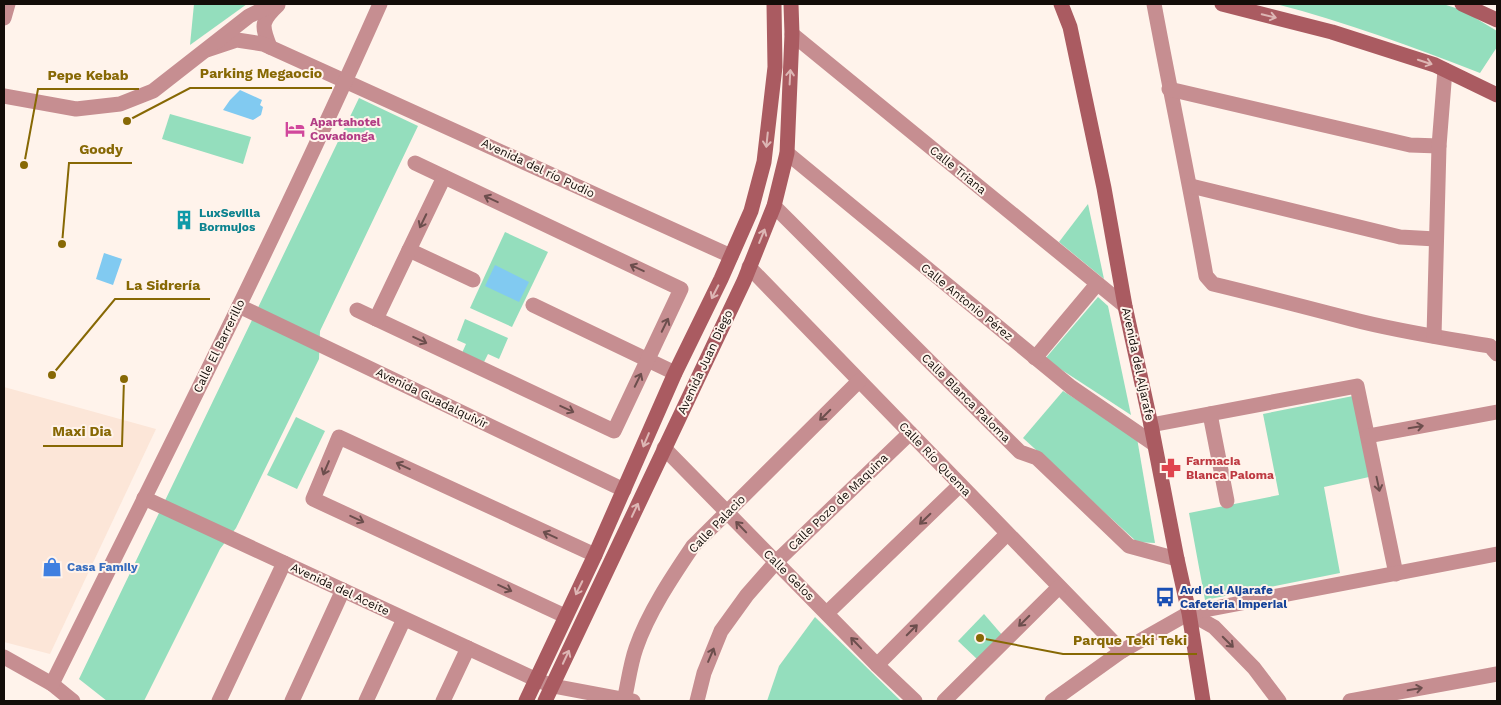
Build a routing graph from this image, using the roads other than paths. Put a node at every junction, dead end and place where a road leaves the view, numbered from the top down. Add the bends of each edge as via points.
1 (8, 4) edge
2 (274, 4) edge
3 (280, 4) edge
4 (380, 4) edge
5 (774, 4) edge
6 (791, 4) edge
7 (1062, 4) edge
8 (1071, 4) edge
9 (1154, 4) edge
10 (1222, 4) edge
11 (1462, 4) edge
12 (4, 18) edge
13 (1497, 20) edge
14 (1070, 27) junction
15 (792, 34) junction
16 (270, 47) junction
17 (208, 50) junction
18 (1445, 70) junction
19 (346, 80) junction
20 (1169, 89) junction
21 (1497, 95) edge
22 (4, 96) edge
23 (1439, 146) junction
24 (786, 154) junction
25 (415, 163) dead end
26 (444, 177) junction
27 (1190, 186) junction
28 (774, 206) junction
29 (1436, 239) junction
30 (409, 250) junction
31 (731, 256) junction
32 (749, 267) junction
33 (473, 280) dead end
34 (1097, 284) junction
35 (533, 305) dead end
36 (239, 306) junction
37 (1125, 306) junction
38 (357, 310) dead end
39 (376, 319) junction
40 (1434, 336) junction
41 (1497, 354) edge
42 (1035, 358) junction
43 (648, 360) junction
44 (675, 373) junction
45 (859, 381) junction
46 (1497, 412) edge
47 (1210, 414) junction
48 (1151, 425) junction
49 (910, 433) junction
50 (1368, 436) junction
51 (1154, 444) junction
52 (664, 448) junction
53 (960, 485) junction
54 (624, 490) junction
55 (144, 498) junction
56 (1227, 501) dead end
57 (727, 512) junction
58 (1007, 534) junction
59 (1497, 554) edge
60 (595, 555) junction
61 (1176, 559) junction
62 (776, 562) junction
63 (284, 563) junction
64 (1396, 574) junction
65 (1059, 587) junction
66 (343, 590) junction
67 (827, 613) junction
68 (1189, 613) junction
69 (565, 616) junction
70 (404, 619) junction
71 (468, 648) junction
72 (1122, 651) junction
73 (4, 657) edge
74 (877, 665) junction
75 (1497, 674) edge
76 (537, 680) junction
77 (52, 684) junction
78 (553, 686) junction
79 (627, 700) edge
80 (73, 701) edge
81 (219, 701) edge
82 (292, 701) edge
83 (366, 701) edge
84 (443, 701) edge
85 (526, 701) edge
86 (545, 701) edge
87 (697, 701) edge
88 (915, 701) edge
89 (944, 701) edge
90 (1052, 701) edge
91 (1202, 701) edge
92 (1279, 701) edge
93 (1350, 701) edge

1 - 12 street
2 - 17 street via 249,16
3 - 16 street via 267,16 263,30
4 - 19 street, Calle El Barrerillo
5 -> 31 street, Avenida Juan Diego via 775,66 764,162 751,211
6 - 15 street, Avenida Juan Diego
7 - 14 street, Avenida del Aljarafe
8 - 14 street, Avenida del Aljarafe
9 - 20 street
10 -> 18 street via 1332,32
11 - 13 street
14 - 37 street, Avenida del Aljarafe
24 -> 15 street, Avenida Juan Diego
15 - 34 street, Calle Triana
16 - 17 street, Avenida del río Pudio via 237,40
16 - 19 street, Avenida del río Pudio
17 - 22 street via 153,91 120,104 76,109
18 - 21 street
18 - 23 street
19 - 31 street, Avenida del río Pudio
19 - 36 street, Calle El Barrerillo
20 - 23 street via 1410,145
20 - 27 street
23 - 29 street
24 - 28 street, Avenida Juan Diego
24 - 42 street, Calle Antonio Pérez
25 - 26 street
26 -> 30 street
43 -> 26 street via 681,289
27 - 29 street via 1400,237
27 - 40 street via 1206,276 1213,284
32 -> 28 street, Avenida Juan Diego
28 - 61 street, Calle Blanca Paloma via 1020,452 1036,458 1128,546
29 - 40 street
30 - 33 street
30 - 39 street
31 -> 44 street, Avenida Juan Diego
32 - 45 street, Calle Río Quema
32 - 52 street, Avenida Juan Diego
34 - 37 street, Calle Triana
34 - 42 street
35 - 43 street
36 - 54 street, Avenida Guadalquivir
36 - 55 street, Calle El Barrerillo
37 - 48 street, Avenida del Aljarafe
38 - 39 street
39 -> 43 street via 614,431
40 - 41 street via 1490,346
42 - 51 street, Calle Antonio Pérez
43 - 44 street
44 -> 54 street, Avenida Juan Diego
45 - 49 street, Calle Río Quema
45 -> 57 street, Calle Palacio
50 -> 46 street
47 - 48 street
47 - 50 street via 1358,386
47 - 56 street
48 - 51 street, Avenida del Aljarafe
49 - 53 street, Calle Río Quema
49 - 62 street, Calle Pozo de Maquina
50 -> 64 street
51 - 61 street, Avenida del Aljarafe
52 - 57 street, Calle Gelos
78 -> 52 street, Avenida Juan Diego
53 - 58 street, Calle Río Quema
53 -> 67 street
54 - 60 street, Avenida Juan Diego
55 - 63 street, Avenida del Aceite
55 - 77 street, Calle El Barrerillo
62 -> 57 street, Calle Gelos
57 - 79 street, Calle Palacio via 693,546 656,605 635,648
58 - 65 street, Calle Río Quema
74 -> 58 street
59 - 64 street
60 -> 69 street, Avenida Juan Diego
60 -> 69 street via 339,437 313,499
61 - 68 street, Avenida del Aljarafe
62 - 67 street, Calle Gelos
87 -> 62 street, Calle Pozo de Maquina via 721,631
63 - 66 street, Avenida del Aceite
63 - 81 street
64 - 68 street
65 - 72 street, Calle Río Quema
65 -> 89 street
66 - 70 street, Avenida del Aceite
66 - 82 street
74 -> 67 street, Calle Gelos
68 - 72 street
68 - 91 street, Avenida del Aljarafe
68 -> 92 street via 1214,627 1254,668
69 - 76 street, Avenida Juan Diego
70 - 71 street, Avenida del Aceite
70 - 83 street
71 - 76 street, Avenida del Aceite
71 - 84 street
72 - 90 street
73 - 77 street
74 - 88 street, Calle Gelos
93 -> 75 street
76 - 78 street, Avenida del Aceite
76 - 85 street, Avenida Juan Diego
77 - 80 street
78 - 79 street, Avenida del Aceite
78 - 86 street, Avenida Juan Diego

